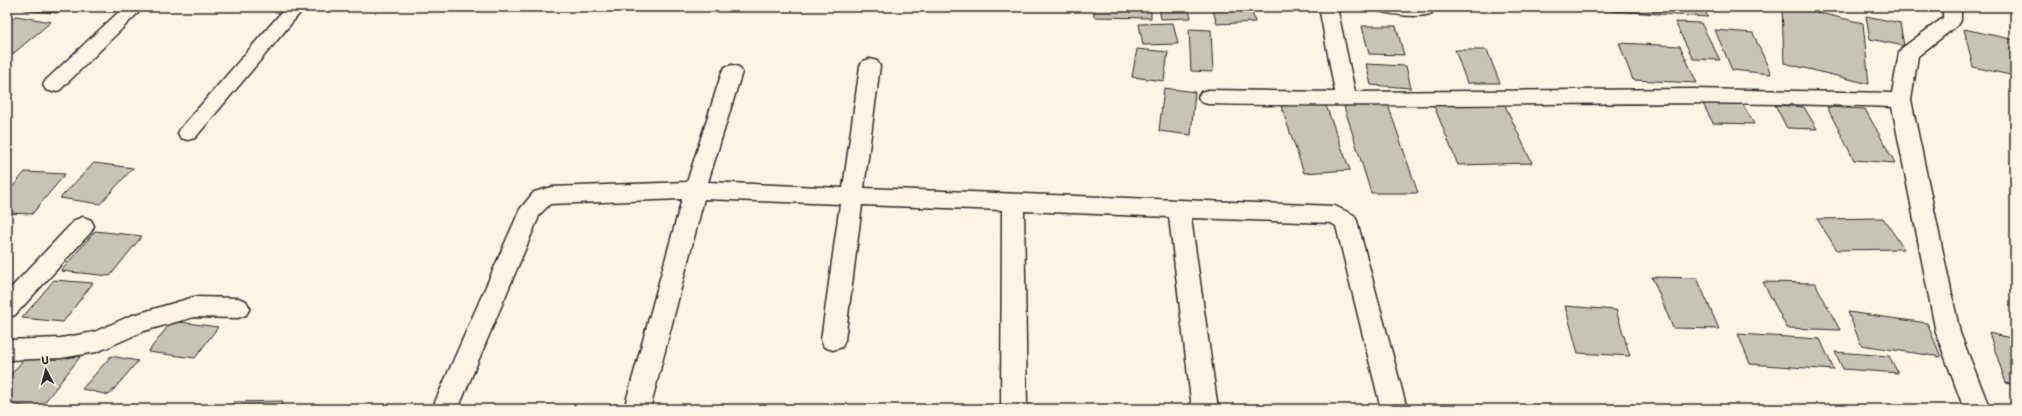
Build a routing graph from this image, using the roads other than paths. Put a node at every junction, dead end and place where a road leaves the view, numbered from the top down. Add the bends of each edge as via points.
1 (135, 7) edge
2 (296, 7) edge
3 (1328, 7) edge
4 (1386, 7) edge
5 (1952, 7) edge
6 (1424, 10) dead end
7 (870, 66) dead end
8 (732, 72) dead end
9 (53, 85) dead end
10 (1208, 97) dead end
11 (1346, 99) junction
12 (1901, 100) junction
13 (188, 133) dead end
14 (695, 190) junction
15 (852, 196) junction
16 (1013, 202) junction
17 (1179, 209) junction
18 (84, 226) dead end
19 (7, 308) edge
20 (238, 308) dead end
21 (833, 340) dead end
22 (7, 350) edge
23 (445, 409) edge
24 (637, 409) edge
25 (1014, 409) edge
26 (1205, 409) edge
27 (1394, 409) edge
28 (1977, 409) edge

1 - 9 street
2 - 13 street
3 - 11 street
4 - 6 street
5 - 12 street via 1952,20 1909,53
7 - 15 street
8 - 14 street
10 - 11 street
11 - 12 street via 1816,96
12 - 28 street via 1948,333
14 - 15 street
14 - 23 street via 552,195 542,198 531,209
14 - 24 street
15 - 16 street
15 - 21 street
16 - 17 street
16 - 25 street
17 - 26 street
17 - 27 street via 1335,215 1346,221
18 - 19 street
20 - 22 street via 194,307 138,323 97,342 61,348

